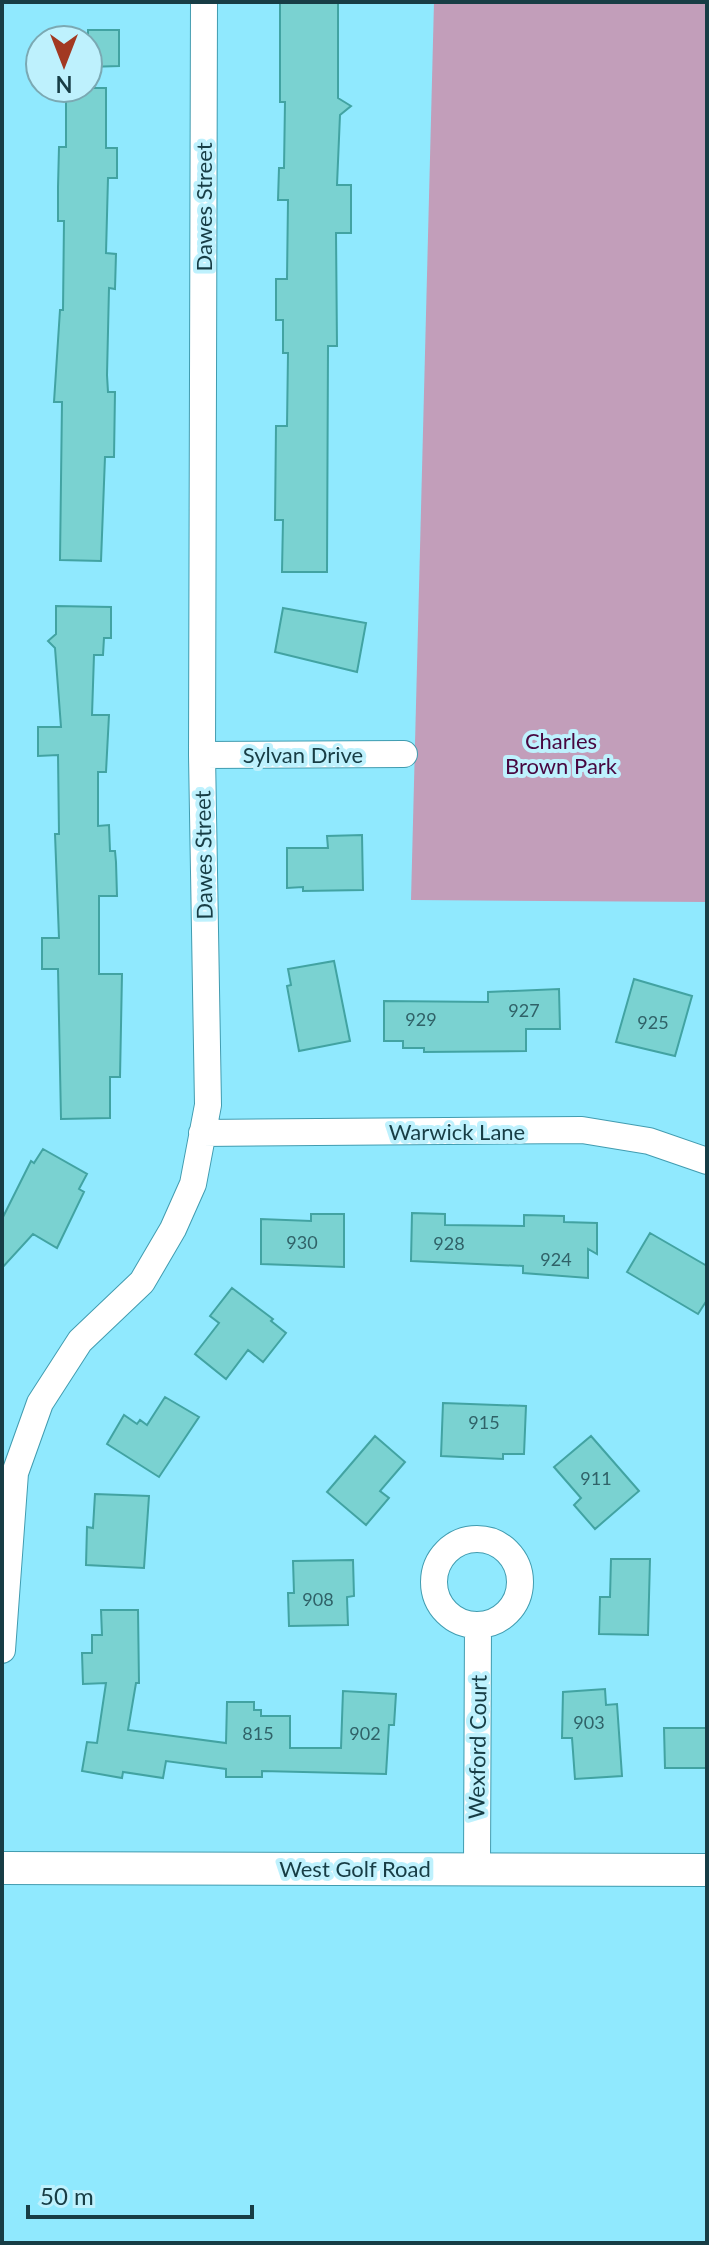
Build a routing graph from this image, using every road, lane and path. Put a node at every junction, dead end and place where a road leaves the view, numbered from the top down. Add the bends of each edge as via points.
1 (204, 2) edge
2 (404, 754) dead end
3 (202, 755) junction
4 (202, 1133) junction
5 (707, 1161) edge
6 (7, 1499) edge
7 (478, 1625) dead end
8 (2, 1650) edge
9 (2, 1868) edge
10 (477, 1868) junction
11 (707, 1870) edge

1 - 3 street, Dawes Street
2 - 3 street, Sylvan Drive
3 - 4 street, Dawes Street via 208,1105
4 - 5 street, Warwick Lane via 582,1130 649,1141
4 - 6 street, Dawes Street via 193,1184 173,1229 142,1282 80,1341 40,1403
6 - 8 street, Dawes Street
7 - 10 street, Wexford Court
9 - 10 street, West Golf Road
10 - 11 street, West Golf Road

